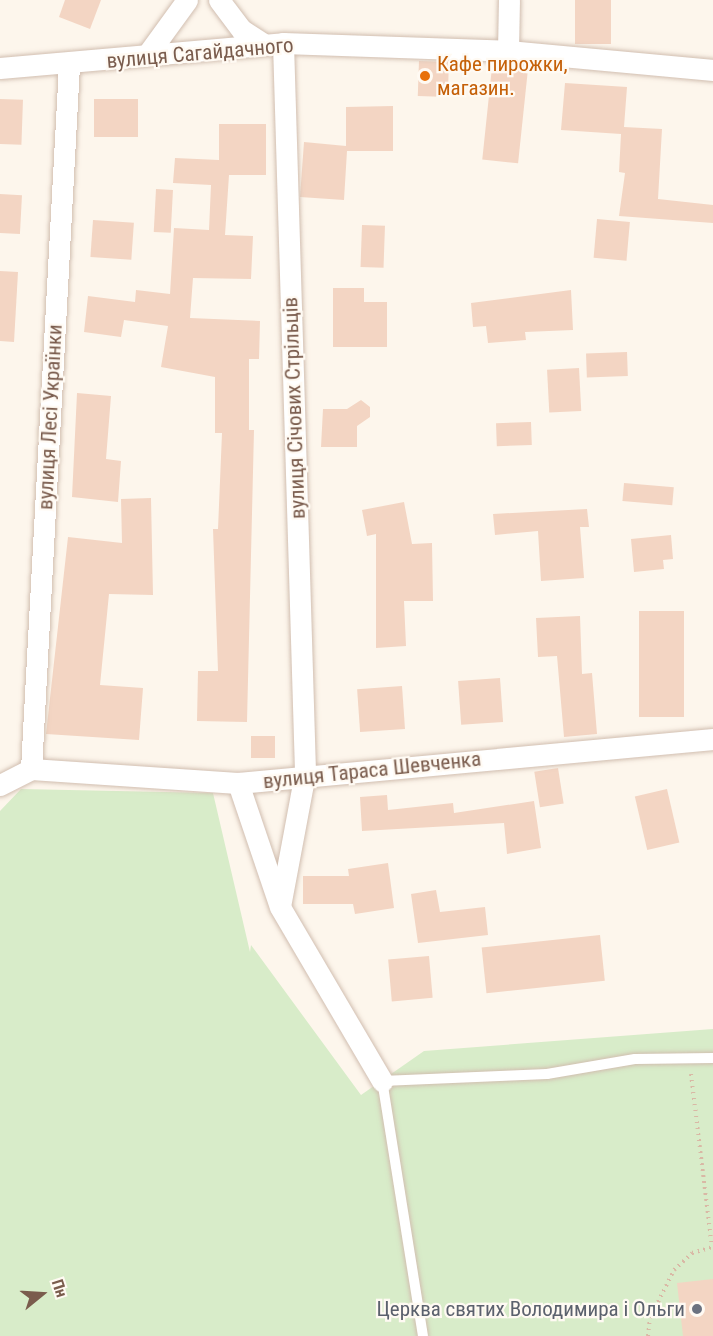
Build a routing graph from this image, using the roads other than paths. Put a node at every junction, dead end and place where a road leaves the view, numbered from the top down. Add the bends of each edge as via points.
1 (187, 0) edge
2 (219, 0) edge
3 (509, 0) edge
4 (272, 43) junction
5 (508, 51) junction
6 (147, 55) junction
7 (69, 66) junction
8 (0, 68) edge
9 (713, 70) edge
10 (713, 739) edge
11 (31, 769) junction
12 (305, 773) junction
13 (238, 783) junction
14 (0, 785) edge
15 (280, 907) junction
16 (713, 1058) edge
17 (382, 1081) junction
18 (423, 1336) edge

1 - 6 street
2 - 4 street via 242,30
3 - 5 street
4 - 5 street, вулиця Сагайдачного
4 - 6 street, вулиця Сагайдачного
4 - 12 street, вулиця Січових Стрільців
5 - 9 street, вулиця Сагайдачного
6 - 7 street, вулиця Сагайдачного
7 - 8 street, вулиця Сагайдачного
7 - 11 street, вулиця Лесі Українки
10 - 12 street, вулиця Тараса Шевченка
11 - 13 street, вулиця Тараса Шевченка
11 - 14 street
12 - 13 street, вулиця Тараса Шевченка
12 - 15 street, вулиця Січових Стрільців
13 - 15 street
15 - 17 street
16 - 17 lane via 688,1055 547,1074
17 - 18 lane

